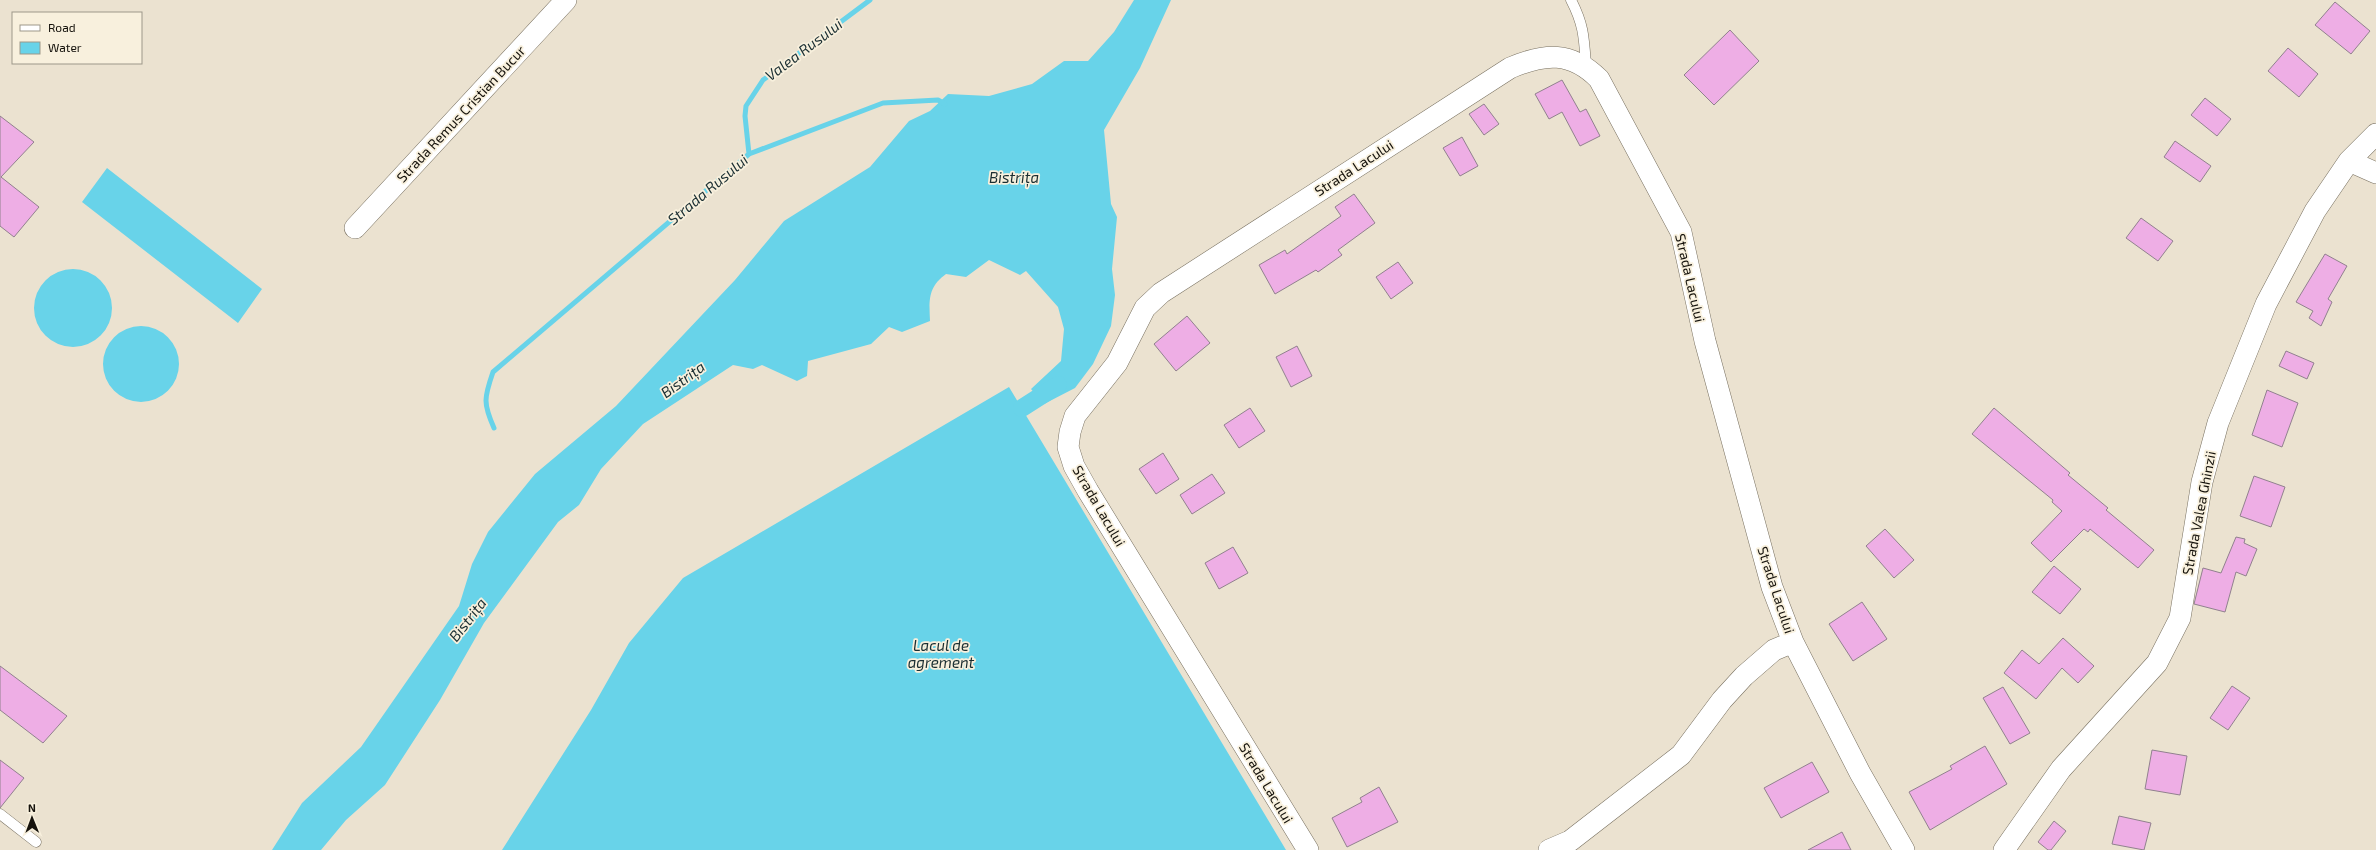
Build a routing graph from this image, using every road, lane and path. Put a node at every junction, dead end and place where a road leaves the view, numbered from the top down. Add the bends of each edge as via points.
1 (566, 0) edge
2 (1571, 0) edge
3 (1586, 66) junction
4 (2376, 134) edge
5 (2349, 161) junction
6 (2376, 173) edge
7 (355, 228) dead end
8 (1793, 642) junction
9 (0, 814) edge
10 (36, 842) dead end
11 (1308, 850) edge
12 (1550, 850) edge
13 (1904, 850) edge
14 (2004, 850) edge

1 - 7 street, Strada Remus Cristian Bucur
2 - 3 lane via 1584,31
3 - 8 street, Strada Lacului via 1599,78 1607,91 1681,232 1704,341 1772,588
3 - 11 street, Strada Lacului via 1564,57 1525,62 1510,68 1161,293 1145,308 1117,363 1075,416 1068,447 1074,466
4 - 5 street, Strada Valea Ghinzii
5 - 6 street
5 - 14 street, Strada Valea Ghinzii via 2315,211 2266,304 2218,423 2202,482 2180,618 2157,664 2062,769
8 - 12 street, Strada Lacului via 1774,650 1744,676 1722,700 1681,754 1570,841
8 - 13 street, Strada Lacului via 1860,774
9 - 10 lane

